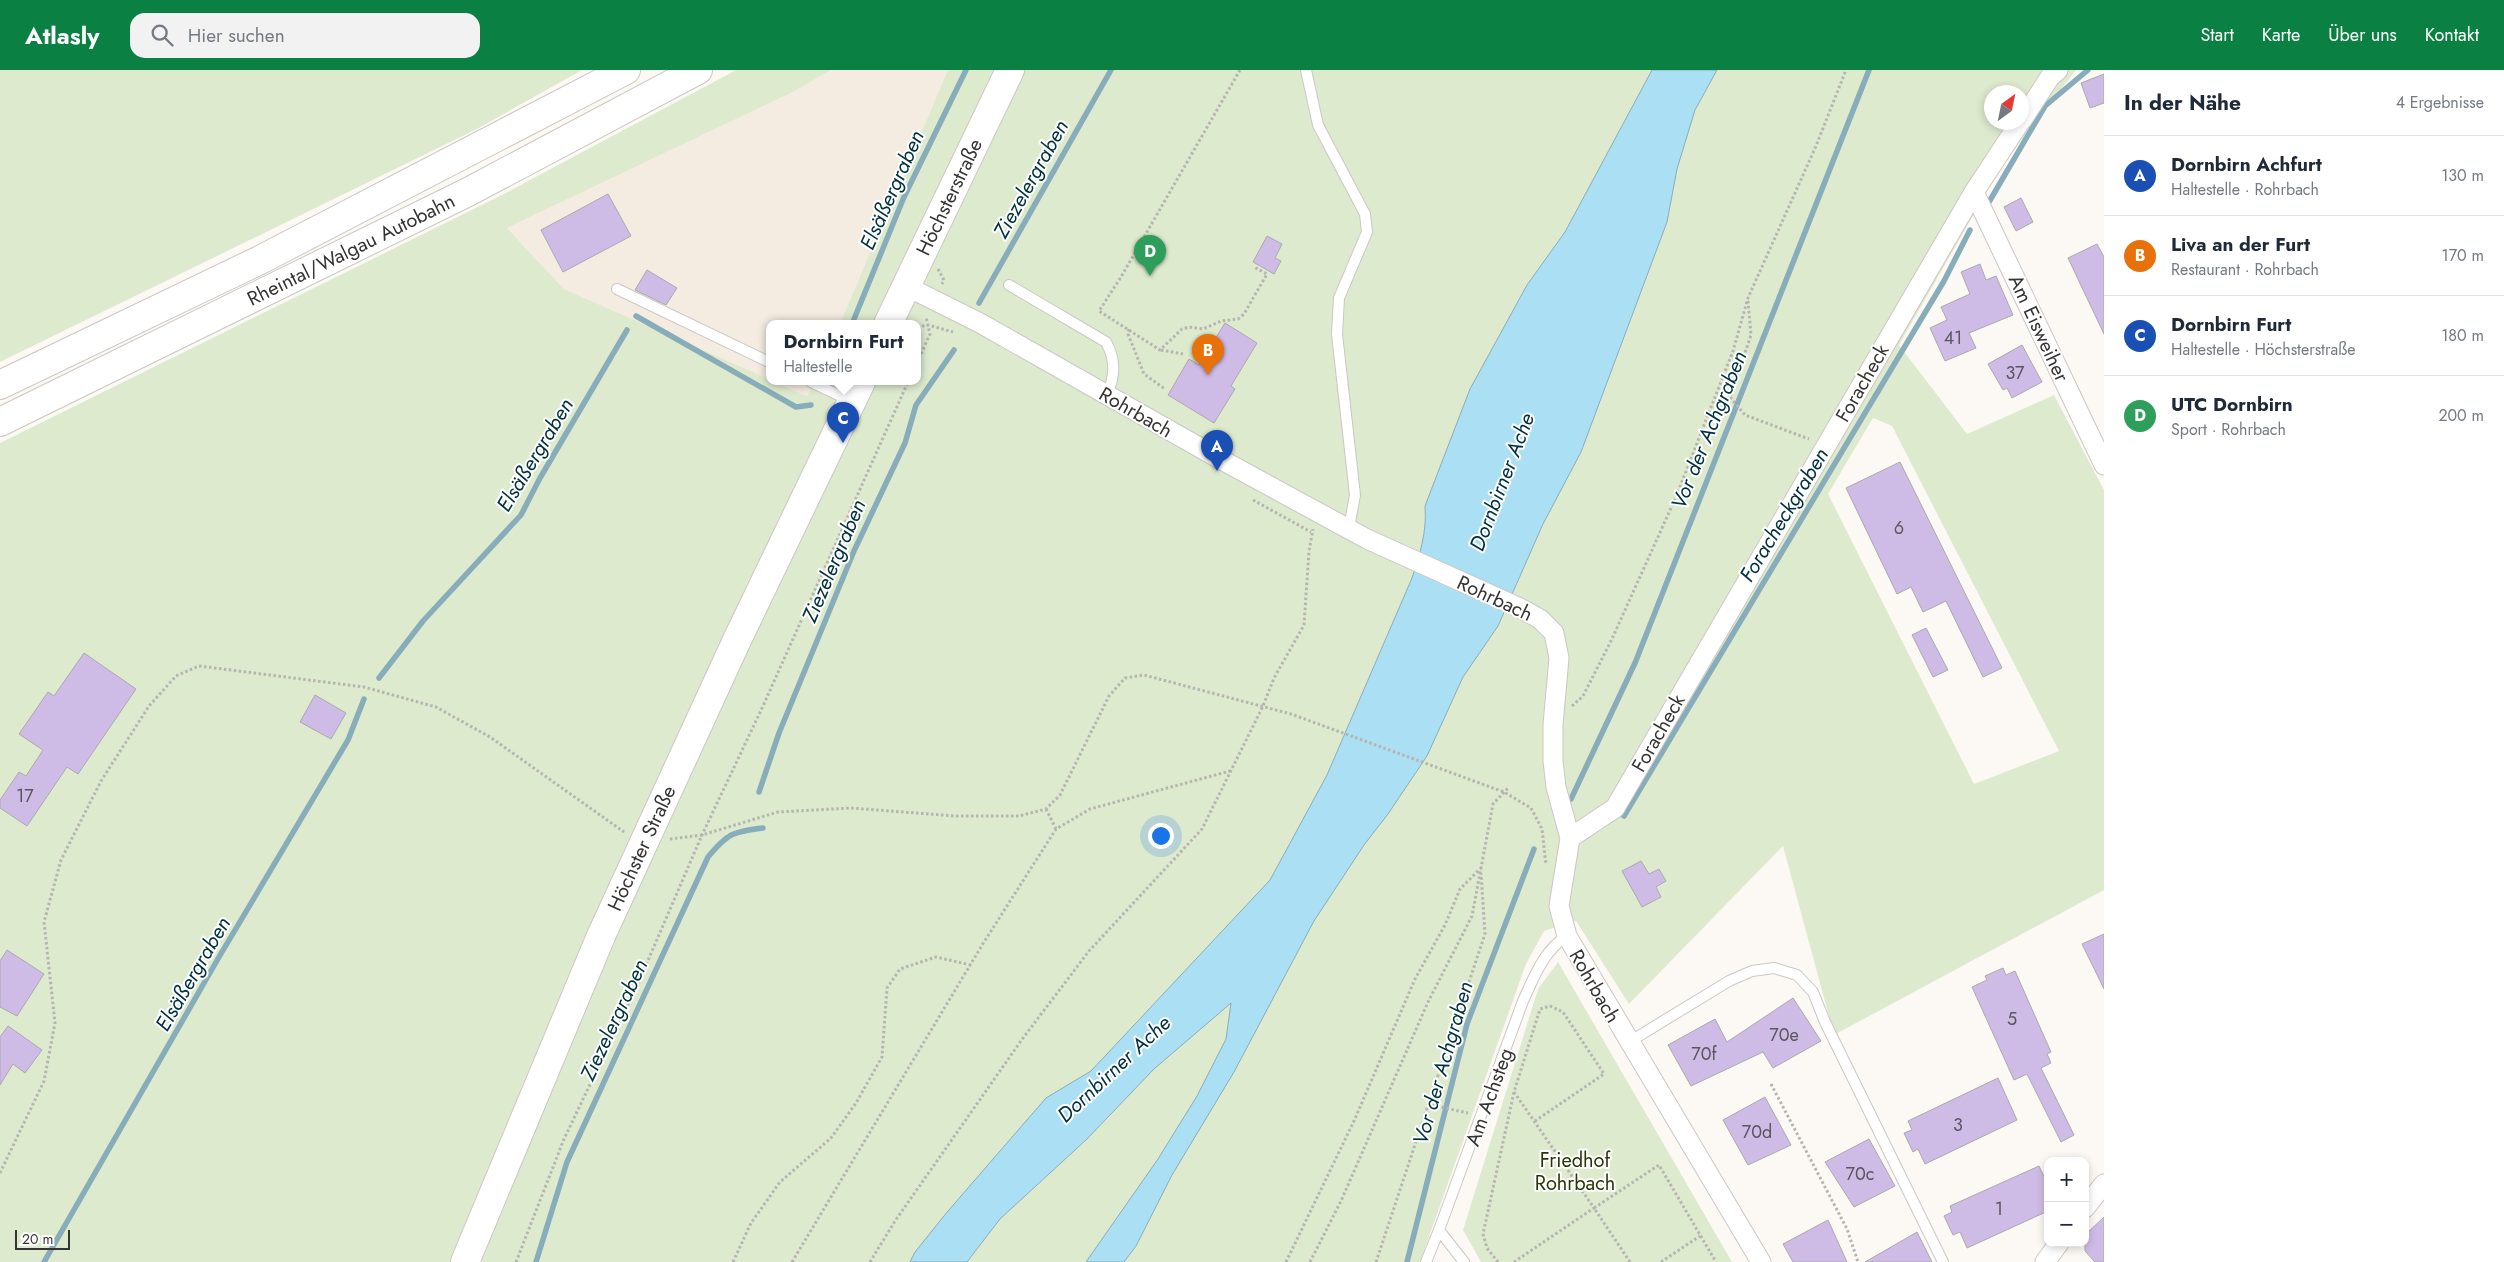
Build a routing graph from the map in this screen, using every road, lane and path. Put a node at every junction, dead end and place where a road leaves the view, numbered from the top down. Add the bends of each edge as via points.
1 (626, 70) edge
2 (698, 70) edge
3 (1010, 70) edge
4 (1240, 70) edge
5 (1306, 70) edge
6 (1846, 70) edge
7 (2058, 70) edge
8 (2029, 109) edge
9 (2015, 130) edge
10 (1974, 192) junction
11 (1254, 267) dead end
12 (1009, 285) dead end
13 (906, 286) junction
14 (617, 289) dead end
15 (1748, 298) junction
16 (890, 320) edge
17 (1129, 330) junction
18 (930, 334) dead end
19 (1160, 350) junction
20 (921, 354) edge
21 (1183, 354) dead end
22 (766, 361) edge
23 (0, 385) edge
24 (825, 385) edge
25 (907, 385) edge
26 (1165, 389) dead end
27 (857, 392) edge
28 (1107, 395) junction
29 (0, 422) edge
30 (1826, 444) junction
31 (2104, 465) edge
32 (1321, 514) junction
33 (1349, 528) junction
34 (1263, 706) junction
35 (1552, 725) junction
36 (1230, 771) junction
37 (1508, 788) dead end
38 (1504, 792) junction
39 (1046, 809) junction
40 (1056, 828) junction
41 (702, 835) junction
42 (1570, 838) junction
43 (643, 843) junction
44 (1481, 868) junction
45 (1567, 936) junction
46 (970, 965) junction
47 (1629, 1042) junction
48 (1771, 1084) dead end
49 (1514, 1092) junction
50 (1427, 1104) junction
51 (1453, 1110) dead end
52 (1535, 1121) junction
53 (0, 1173) edge
54 (2104, 1184) edge
55 (2089, 1203) edge
56 (1594, 1208) junction
57 (1439, 1230) junction
58 (1700, 1236) junction
59 (2056, 1247) edge
60 (465, 1262) edge
61 (516, 1262) edge
62 (733, 1262) edge
63 (792, 1262) edge
64 (870, 1262) edge
65 (1286, 1262) edge
66 (1310, 1262) edge
67 (1376, 1262) edge
68 (1426, 1262) edge
69 (1464, 1262) edge
70 (1498, 1262) edge
71 (1514, 1262) edge
72 (1630, 1262) edge
73 (1661, 1262) edge
74 (1716, 1262) edge
75 (1761, 1262) edge
76 (1858, 1262) edge
77 (1943, 1262) edge
78 (2045, 1262) edge

1 - 23 main road, Rheintal/Walgau Autobahn via 260,260
2 - 29 main road, Rheintal/Walgau Autobahn via 423,214
3 - 13 main road, Höchsterstraße
4 - 17 path via 1099,311
5 - 33 lane via 1318,125 1365,214 1367,232 1338,298 1336,334 1355,495
6 - 15 path
7 - 8 street, Foracheck
9 - 10 street, Foracheck
10 - 30 street, Foracheck
10 - 31 street, Am Eisweiher
11 - 19 path via 1267,274 1244,314 1238,319 1221,321 1204,329 1182,329
12 - 28 lane via 1106,342 1113,355 1114,374
13 - 16 main road, Höchsterstraße
13 - 28 street, Rohrbach via 980,323
14 - 22 lane
15 - 30 path via 1751,335 1730,397 1745,415
15 - 35 path via 1733,351 1637,586 1583,696
17 - 19 path
17 - 26 path via 1144,374
18 - 20 path
19 - 21 path
24 - 27 lane
25 - 41 path
27 - 43 main road, Höchster Straße
28 - 32 street, Rohrbach
30 - 42 street, Foracheck via 1615,808
32 - 33 street, Rohrbach
32 - 34 path via 1311,532 1304,625 1274,678
33 - 35 street, Rohrbach via 1540,619 1554,633 1560,658
34 - 36 path
34 - 38 path
34 - 39 path via 1144,674 1124,678 1109,696 1060,795
35 - 42 street, Rohrbach via 1556,787
36 - 40 path via 1090,809
36 - 64 path via 1202,829 1089,951 1035,1022 895,1221
37 - 38 path
38 - 44 path via 1493,804
39 - 40 path
39 - 41 path via 1018,816 955,816 852,808 778,812
40 - 46 path
41 - 61 path via 637,986 564,1139
42 - 45 street, Rohrbach via 1559,906
43 - 53 path via 614,827 490,737 436,708 364,687 199,666 176,676 149,706 101,781 61,860 44,922 55,1023 44,1081
43 - 60 main road, Höchster Straße
44 - 50 path via 1485,934
44 - 65 path via 1460,889 1445,925 1415,979 1354,1121
44 - 66 path via 1472,916 1428,1002 1341,1200
45 - 47 street, Rohrbach
45 - 57 lane, Am Achsteg via 1538,967 1523,1001
46 - 62 path via 936,957 900,969 887,988 882,1057 831,1138 780,1182 751,1223
46 - 63 path
47 - 75 street, Rohrbach
47 - 77 lane via 1729,981 1752,971 1774,968 1798,975 1813,992
48 - 76 path via 1847,1229
49 - 52 path
49 - 52 path via 1540,1008 1557,1008 1563,1012 1604,1074
49 - 70 path via 1483,1234 1487,1248
50 - 51 path
50 - 67 path
52 - 56 path
54 - 55 street
56 - 58 path via 1658,1165
56 - 71 path
56 - 72 path
57 - 68 lane, Am Achsteg
57 - 69 lane
58 - 73 path
58 - 74 path
59 - 78 street

